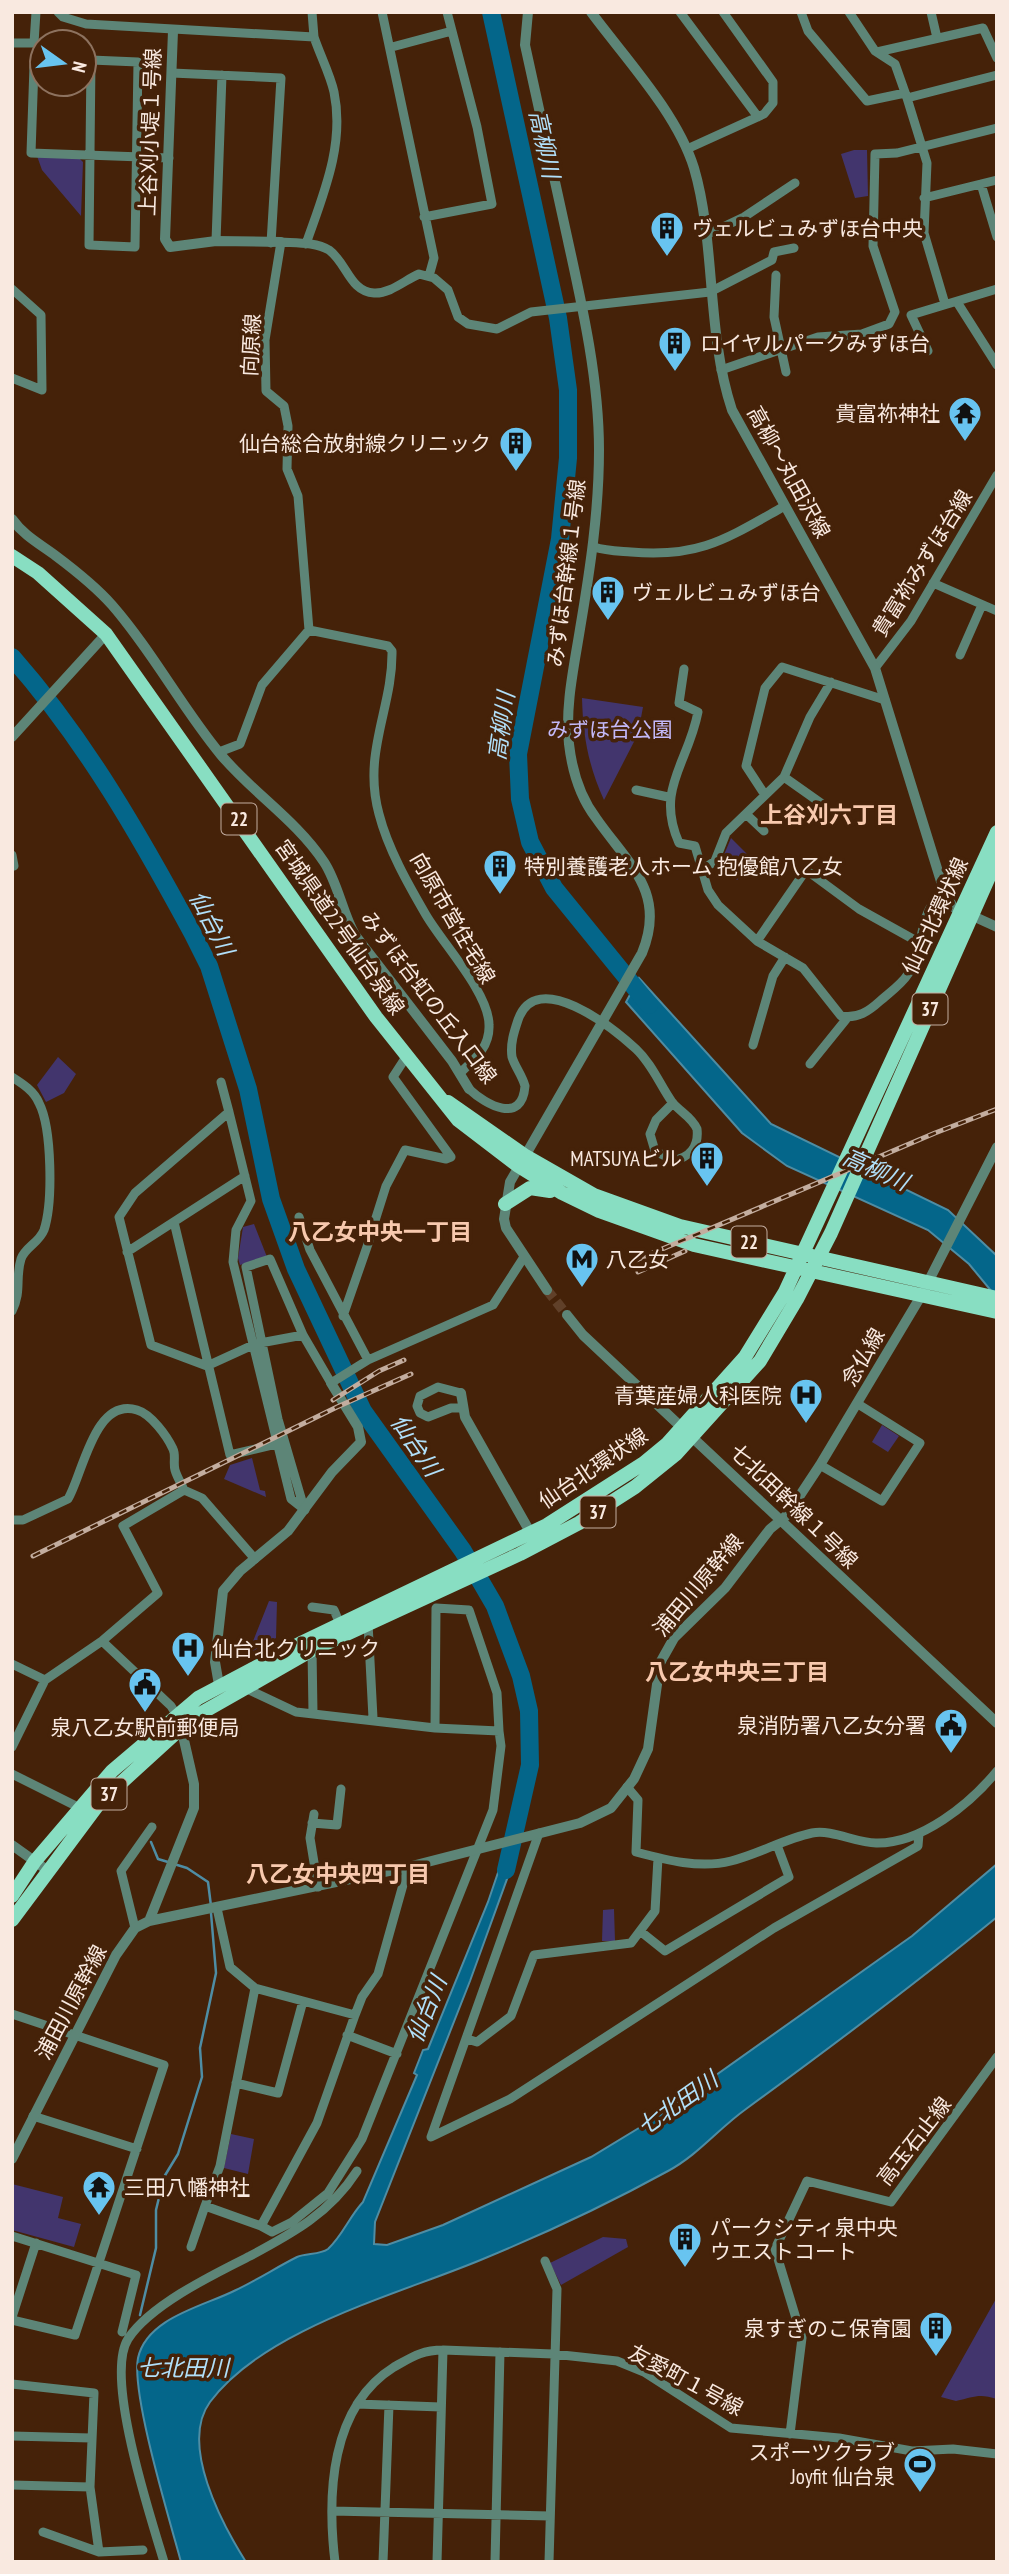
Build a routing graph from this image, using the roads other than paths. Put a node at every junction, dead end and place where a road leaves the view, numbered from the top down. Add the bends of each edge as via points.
1 (36, 12) edge
2 (58, 12) edge
3 (312, 12) edge
4 (382, 12) edge
5 (447, 12) edge
6 (528, 12) edge
7 (591, 12) edge
8 (680, 12) edge
9 (723, 12) edge
10 (801, 12) edge
11 (849, 12) edge
12 (930, 12) edge
13 (173, 31) junction
14 (452, 31) junction
15 (314, 37) junction
16 (937, 38) junction
17 (12, 43) edge
18 (392, 47) junction
19 (877, 52) junction
20 (997, 58) edge
21 (98, 60) edge
22 (172, 73) junction
23 (222, 75) junction
24 (997, 75) edge
25 (906, 95) junction
26 (32, 98) edge
27 (88, 98) edge
28 (758, 117) junction
29 (997, 128) edge
30 (923, 146) junction
31 (687, 149) junction
32 (89, 154) junction
33 (137, 156) junction
34 (169, 158) junction
35 (997, 180) edge
36 (795, 183) dead end
37 (981, 184) junction
38 (923, 198) junction
39 (424, 216) junction
40 (704, 236) junction
41 (997, 237) edge
42 (216, 242) junction
43 (276, 242) junction
44 (306, 244) junction
45 (794, 248) dead end
46 (429, 276) junction
47 (786, 285) dead end
48 (12, 289) edge
49 (997, 289) edge
50 (710, 292) junction
51 (957, 302) junction
52 (945, 304) junction
53 (576, 306) junction
54 (781, 348) junction
55 (928, 351) dead end
56 (997, 365) edge
57 (721, 370) junction
58 (786, 372) dead end
59 (12, 378) edge
60 (997, 475) edge
61 (783, 507) junction
62 (12, 519) edge
63 (594, 547) junction
64 (12, 556) edge
65 (933, 583) junction
66 (982, 605) junction
67 (997, 611) edge
68 (309, 630) junction
69 (106, 634) junction
70 (960, 655) dead end
71 (875, 668) junction
72 (684, 669) dead end
73 (831, 682) junction
74 (885, 701) junction
75 (12, 737) edge
76 (219, 752) junction
77 (784, 777) junction
78 (636, 790) dead end
79 (765, 795) junction
80 (668, 797) junction
81 (825, 806) dead end
82 (746, 814) junction
83 (764, 831) dead end
84 (997, 832) edge
85 (12, 855) edge
86 (997, 859) edge
87 (14, 866) dead end
88 (702, 870) junction
89 (944, 891) junction
90 (966, 914) junction
91 (997, 927) edge
92 (757, 941) junction
93 (920, 943) junction
94 (785, 957) junction
95 (848, 1017) junction
96 (603, 1024) junction
97 (753, 1045) dead end
98 (406, 1057) junction
99 (810, 1064) dead end
100 (460, 1073) junction
101 (12, 1077) edge
102 (222, 1082) dead end
103 (469, 1089) joint
104 (673, 1103) junction
105 (229, 1112) junction
106 (997, 1147) edge
107 (520, 1160) junction
108 (992, 1170) edge
109 (245, 1176) junction
110 (562, 1193) junction
111 (840, 1194) junction
112 (505, 1204) junction
113 (299, 1217) dead end
114 (174, 1222) junction
115 (373, 1227) dead end
116 (369, 1241) dead end
117 (127, 1252) junction
118 (804, 1254) junction
119 (524, 1257) junction
120 (815, 1265) junction
121 (797, 1268) junction
122 (925, 1289) junction
123 (547, 1290) tunnel mouth
124 (991, 1297) edge
125 (13, 1307) edge
126 (996, 1312) edge
127 (566, 1315) tunnel mouth
128 (343, 1316) junction
129 (303, 1335) junction
130 (259, 1342) junction
131 (365, 1362) junction
132 (207, 1366) junction
133 (334, 1381) junction
134 (461, 1392) joint
135 (858, 1404) junction
136 (463, 1408) junction
137 (688, 1431) junction
138 (276, 1444) junction
139 (820, 1465) junction
140 (184, 1490) junction
141 (304, 1510) junction
142 (783, 1518) junction
143 (12, 1520) edge
144 (534, 1539) junction
145 (256, 1559) junction
146 (459, 1575) junction
147 (312, 1607) dead end
148 (368, 1623) junction
149 (340, 1624) junction
150 (102, 1641) junction
151 (312, 1650) junction
152 (12, 1664) edge
153 (45, 1680) junction
154 (219, 1685) junction
155 (243, 1688) junction
156 (313, 1713) junction
157 (373, 1718) junction
158 (179, 1721) junction
159 (997, 1723) edge
160 (435, 1728) junction
161 (499, 1731) junction
162 (12, 1747) edge
163 (997, 1771) edge
164 (12, 1774) edge
165 (627, 1787) junction
166 (341, 1789) dead end
167 (78, 1807) junction
168 (152, 1827) dead end
169 (537, 1834) junction
170 (919, 1834) junction
171 (12, 1845) edge
172 (777, 1845) junction
173 (483, 1848) junction
174 (658, 1858) junction
175 (41, 1865) junction
176 (408, 1867) junction
177 (318, 1886) junction
178 (12, 1896) edge
179 (211, 1909) junction
180 (12, 1920) edge
181 (149, 1921) junction
182 (135, 1928) junction
183 (640, 1931) junction
184 (255, 1988) junction
185 (303, 2001) junction
186 (12, 2014) edge
187 (355, 2015) junction
188 (75, 2035) junction
189 (347, 2035) junction
190 (467, 2039) junction
191 (397, 2054) junction
192 (997, 2057) edge
193 (236, 2083) junction
194 (33, 2116) junction
195 (137, 2149) junction
196 (12, 2159) edge
197 (357, 2171) dead end
198 (205, 2206) junction
199 (261, 2226) junction
200 (12, 2236) edge
201 (36, 2243) junction
202 (191, 2248) dead end
203 (545, 2261) dead end
204 (99, 2262) junction
205 (12, 2318) edge
206 (122, 2332) dead end
207 (443, 2350) junction
208 (499, 2352) junction
209 (553, 2354) junction
210 (12, 2384) edge
211 (357, 2404) junction
212 (388, 2405) junction
213 (441, 2407) junction
214 (790, 2434) junction
215 (12, 2436) edge
216 (90, 2438) junction
217 (997, 2454) edge
218 (12, 2484) edge
219 (90, 2487) junction
220 (332, 2511) junction
221 (385, 2513) junction
222 (439, 2514) junction
223 (496, 2515) junction
224 (550, 2516) junction
225 (43, 2532) dead end
226 (143, 2550) dead end
227 (99, 2552) junction
228 (164, 2562) edge
229 (335, 2562) edge
230 (383, 2562) edge
231 (438, 2562) edge
232 (495, 2562) edge
233 (549, 2562) edge

1 - 17 street via 34,43
2 - 13 street via 86,24
3 - 15 street
4 - 18 street
5 - 14 street
6 - 53 street, みずほ台幹線１号線 via 525,45
7 - 31 street, 高柳～丸田沢線
8 - 28 street
9 - 28 street via 773,82 773,103
10 - 25 street via 808,31 867,101
11 - 19 street
12 - 16 street
13 - 15 street
13 - 22 street, 上谷刈小堤１号線
14 - 18 street
14 - 39 street via 492,204
15 - 44 street via 334,90 337,126 336,151
16 - 19 street
16 - 20 street via 983,28
18 - 39 street
19 - 25 street via 895,64
21 - 33 street via 138,62
22 - 23 street
22 - 34 street, 上谷刈小堤１号線
23 - 42 street
23 - 43 street, 向原線 via 281,78
24 - 25 street
25 - 30 street
26 - 32 street via 31,153
27 - 32 street
28 - 31 street
29 - 30 street
30 - 38 street via 927,163
30 - 54 street via 875,154 873,246 895,312 889,324 862,334 818,337
31 - 40 street, 高柳～丸田沢線
32 - 33 street
32 - 33 street via 89,245 135,247
33 - 34 street
34 - 42 street, 上谷刈小堤１号線 via 165,239 170,247
35 - 37 street
36 - 40 street via 744,217
37 - 38 street
37 - 41 street
38 - 52 street via 924,233
39 - 46 street via 433,258
40 - 50 street, 高柳～丸田沢線
42 - 43 street, 上谷刈小堤１号線
43 - 44 street
43 - 68 street, 向原線 via 265,340 266,391 284,406 286,416 287,469 298,496
44 - 46 street via 326,248 356,287 366,291 390,290 419,274
45 - 50 street via 774,252 772,260
46 - 53 street via 449,290 458,317 468,324 497,329 531,312
47 - 54 street via 775,279 774,317
48 - 59 street via 41,315 42,390
49 - 51 street
50 - 53 street
50 - 57 street, 高柳～丸田沢線
51 - 52 street
51 - 56 street
52 - 55 street via 911,315
53 - 63 street, みずほ台幹線１号線 via 599,448
54 - 57 street
54 - 58 street
57 - 61 street, 高柳～丸田沢線 via 732,410
60 - 65 street, 貴富祢みずほ台線
61 - 63 street via 697,550 655,554
61 - 71 street, 高柳～丸田沢線 via 821,566
62 - 76 street, みずほ台虹の丘入口線 via 24,534 111,604
63 - 96 street, みずほ台幹線１号線 via 567,714 569,745 574,773 594,817 632,864 645,887 651,915 650,935
64 - 69 main road, 宮城県道22号仙台泉線 / 22 via 38,573
65 - 66 street
65 - 71 street, 貴富祢みずほ台線
66 - 67 street
66 - 70 street
68 - 76 street via 261,685 240,744
68 - 100 street, 向原市営住宅線 via 388,646 393,651 376,737 375,790 386,833 409,883 487,1011 486,1044
69 - 75 street
69 - 98 main road, 宮城県道22号仙台泉線 / 22
71 - 74 street, 高柳～丸田沢線
72 - 80 street via 679,704 698,712 692,742
73 - 74 street
73 - 77 street
73 - 79 street via 782,667 765,688 746,766
74 - 89 street, 高柳～丸田沢線
76 - 100 street, みずほ台虹の丘入口線 via 325,863 355,935
77 - 79 street
77 - 81 street
78 - 80 street
79 - 82 street
80 - 88 street via 671,826 679,843 695,846
82 - 83 street
82 - 88 street via 726,833 715,861
84 - 90 main road, 仙台北環状線 / 37
85 - 87 street
86 - 90 main road, 仙台北環状線 / 37
88 - 92 street via 718,905
89 - 90 street, 高柳～丸田沢線 via 953,906
89 - 93 street via 929,904
90 - 91 street
90 - 111 main road, 仙台北環状線 / 37
92 - 93 street via 806,870 859,909
92 - 94 street
93 - 95 street via 907,977 868,1012
94 - 95 street via 803,968 835,1010
94 - 97 street via 773,976
95 - 99 street
96 - 103 street, みずほ台虹の丘入口線 via 556,998 532,1001 522,1010 512,1044 525,1086 521,1100 500,1109
96 - 104 street via 637,1050
96 - 107 street
98 - 107 main road, 宮城県道22号仙台泉線 / 22 via 458,1120
98 - 115 street via 393,1077 451,1157 405,1150 386,1186
100 - 103 street, みずほ台虹の丘入口線
101 - 125 street via 40,1104 47,1132 48,1184 44,1228 40,1239 22,1255 20,1296
102 - 105 street
104 - 104 street via 691,1119 698,1135 692,1152 674,1160 655,1151 650,1134 656,1119
105 - 109 street
105 - 117 street via 135,1193 119,1217
106 - 108 street, 念仏線
107 - 110 main road, 22
107 - 112 street
107 - 118 main road, 22 via 594,1195 680,1226
108 - 122 street, 念仏線 via 965,1208
109 - 114 street
109 - 130 street via 251,1201 236,1230 233,1262
110 - 112 main road via 530,1188
110 - 121 main road, 22 via 657,1234
111 - 118 main road, 仙台北環状線 / 37
111 - 120 main road, 仙台北環状線 / 37
112 - 119 street via 506,1228
113 - 128 street
114 - 117 street
114 - 132 street
116 - 128 street
117 - 132 street via 151,1345
118 - 120 main road, 22
118 - 121 main road, 仙台北環状線 / 37
119 - 123 street
119 - 131 street via 493,1305
120 - 121 main road, 22
120 - 122 main road, 22
120 - 137 main road, 仙台北環状線 / 37 via 760,1361
121 - 137 main road, 仙台北環状線 / 37 via 745,1357
122 - 124 main road, 22
122 - 126 main road, 22
122 - 135 street, 念仏線
127 - 137 street, 七北田幹線１号線
128 - 131 street
129 - 130 street
129 - 130 street via 270,1259 246,1267
129 - 133 street
130 - 132 street
130 - 138 street
130 - 141 street
131 - 133 street
132 - 138 street via 230,1455
133 - 141 street via 361,1441
134 - 136 street
134 - 136 street via 438,1387 420,1396 417,1406 428,1417
135 - 139 street, 念仏線
135 - 139 street via 920,1443 882,1501
136 - 144 street
137 - 142 street, 七北田幹線１号線
137 - 144 main road, 仙台北環状線 / 37 via 676,1454 635,1487
138 - 141 street via 291,1499
139 - 142 street, 念仏線
140 - 143 street via 172,1447 149,1416 121,1409 94,1434 68,1499 23,1520
140 - 145 street via 202,1498
140 - 150 street via 123,1526 158,1593
141 - 145 street
142 - 159 street, 七北田幹線１号線
142 - 165 street, 浦田川原幹線 via 674,1638 660,1663 648,1749
144 - 146 main road, 仙台北環状線 / 37
145 - 154 street via 223,1591 215,1662
146 - 148 main road, 仙台北環状線 / 37
146 - 149 main road, 仙台北環状線 / 37
147 - 149 street via 334,1610
148 - 151 main road, 仙台北環状線 / 37
148 - 157 street
149 - 154 main road, 仙台北環状線 / 37
150 - 153 street
150 - 158 street via 140,1675
151 - 155 main road, 仙台北環状線 / 37
151 - 156 street
152 - 153 street
153 - 162 street
154 - 158 main road, 仙台北環状線 / 37
155 - 156 street via 296,1712
155 - 158 main road, 仙台北環状線 / 37
156 - 157 street
157 - 160 street
158 - 167 main road, 仙台北環状線 / 37 via 112,1770
158 - 175 main road, 仙台北環状線 / 37
158 - 181 street via 194,1808
160 - 161 street
160 - 161 street via 436,1608 469,1610 497,1693
161 - 173 street via 493,1810
163 - 170 street via 976,1793
164 - 167 street
165 - 169 street, 浦田川原幹線 via 611,1808 580,1823
165 - 174 street via 638,1800 636,1852
166 - 177 street via 337,1825 313,1818 310,1838
167 - 175 main road, 仙台北環状線 / 37
168 - 182 street via 121,1871
169 - 173 street, 浦田川原幹線
169 - 190 street
170 - 172 street via 877,1843 815,1832
170 - 190 street via 918,1846 774,1928 510,2099 430,2137
171 - 175 street
172 - 174 street via 730,1862 676,1863
172 - 183 street via 789,1877 665,1951
173 - 176 street, 浦田川原幹線
173 - 191 street
174 - 183 street via 655,1911
175 - 178 main road, 仙台北環状線 / 37
175 - 180 main road, 仙台北環状線 / 37
176 - 177 street, 浦田川原幹線
176 - 187 street via 378,1975
177 - 179 street, 浦田川原幹線
179 - 181 street, 浦田川原幹線
179 - 184 street via 230,1966
181 - 182 street, 浦田川原幹線
182 - 188 street, 浦田川原幹線
183 - 190 street via 631,1942 534,1955 511,2016 477,2042
184 - 185 street
184 - 193 street
185 - 187 street
185 - 193 street via 278,2092
186 - 188 street
187 - 189 street
188 - 194 street, 浦田川原幹線
188 - 195 street via 164,2065
189 - 191 street
189 - 199 street via 317,2123
191 - 199 street via 362,2139 328,2193 272,2232
192 - 214 street, 高玉石止線 via 891,2202 807,2181 775,2249 802,2339
193 - 198 street via 220,2166
194 - 195 street
194 - 196 street, 浦田川原幹線
195 - 204 street
197 - 228 street via 334,2202 299,2230 204,2281 154,2314 127,2342 121,2361 122,2386 138,2473
198 - 199 street
198 - 202 street
200 - 201 street
201 - 204 street
201 - 205 street
203 - 209 street via 557,2288
204 - 205 street via 75,2335
204 - 206 street via 136,2275
207 - 208 street, 友愛町１号線
207 - 211 street, 友愛町１号線 via 423,2350 385,2373
207 - 213 street
208 - 209 street, 友愛町１号線
208 - 223 street
209 - 214 street, 友愛町１号線 via 617,2361 644,2372 732,2428
209 - 224 street
210 - 216 street via 94,2393
211 - 212 street
211 - 220 street, 友愛町１号線 via 334,2474
212 - 213 street
212 - 221 street
213 - 222 street
214 - 217 street, 友愛町１号線 via 912,2451
215 - 216 street
216 - 219 street
218 - 219 street
219 - 227 street
220 - 221 street
220 - 229 street, 友愛町１号線
221 - 222 street
221 - 230 street
222 - 223 street
222 - 231 street
223 - 224 street
223 - 232 street
224 - 233 street
225 - 227 street
226 - 227 street

